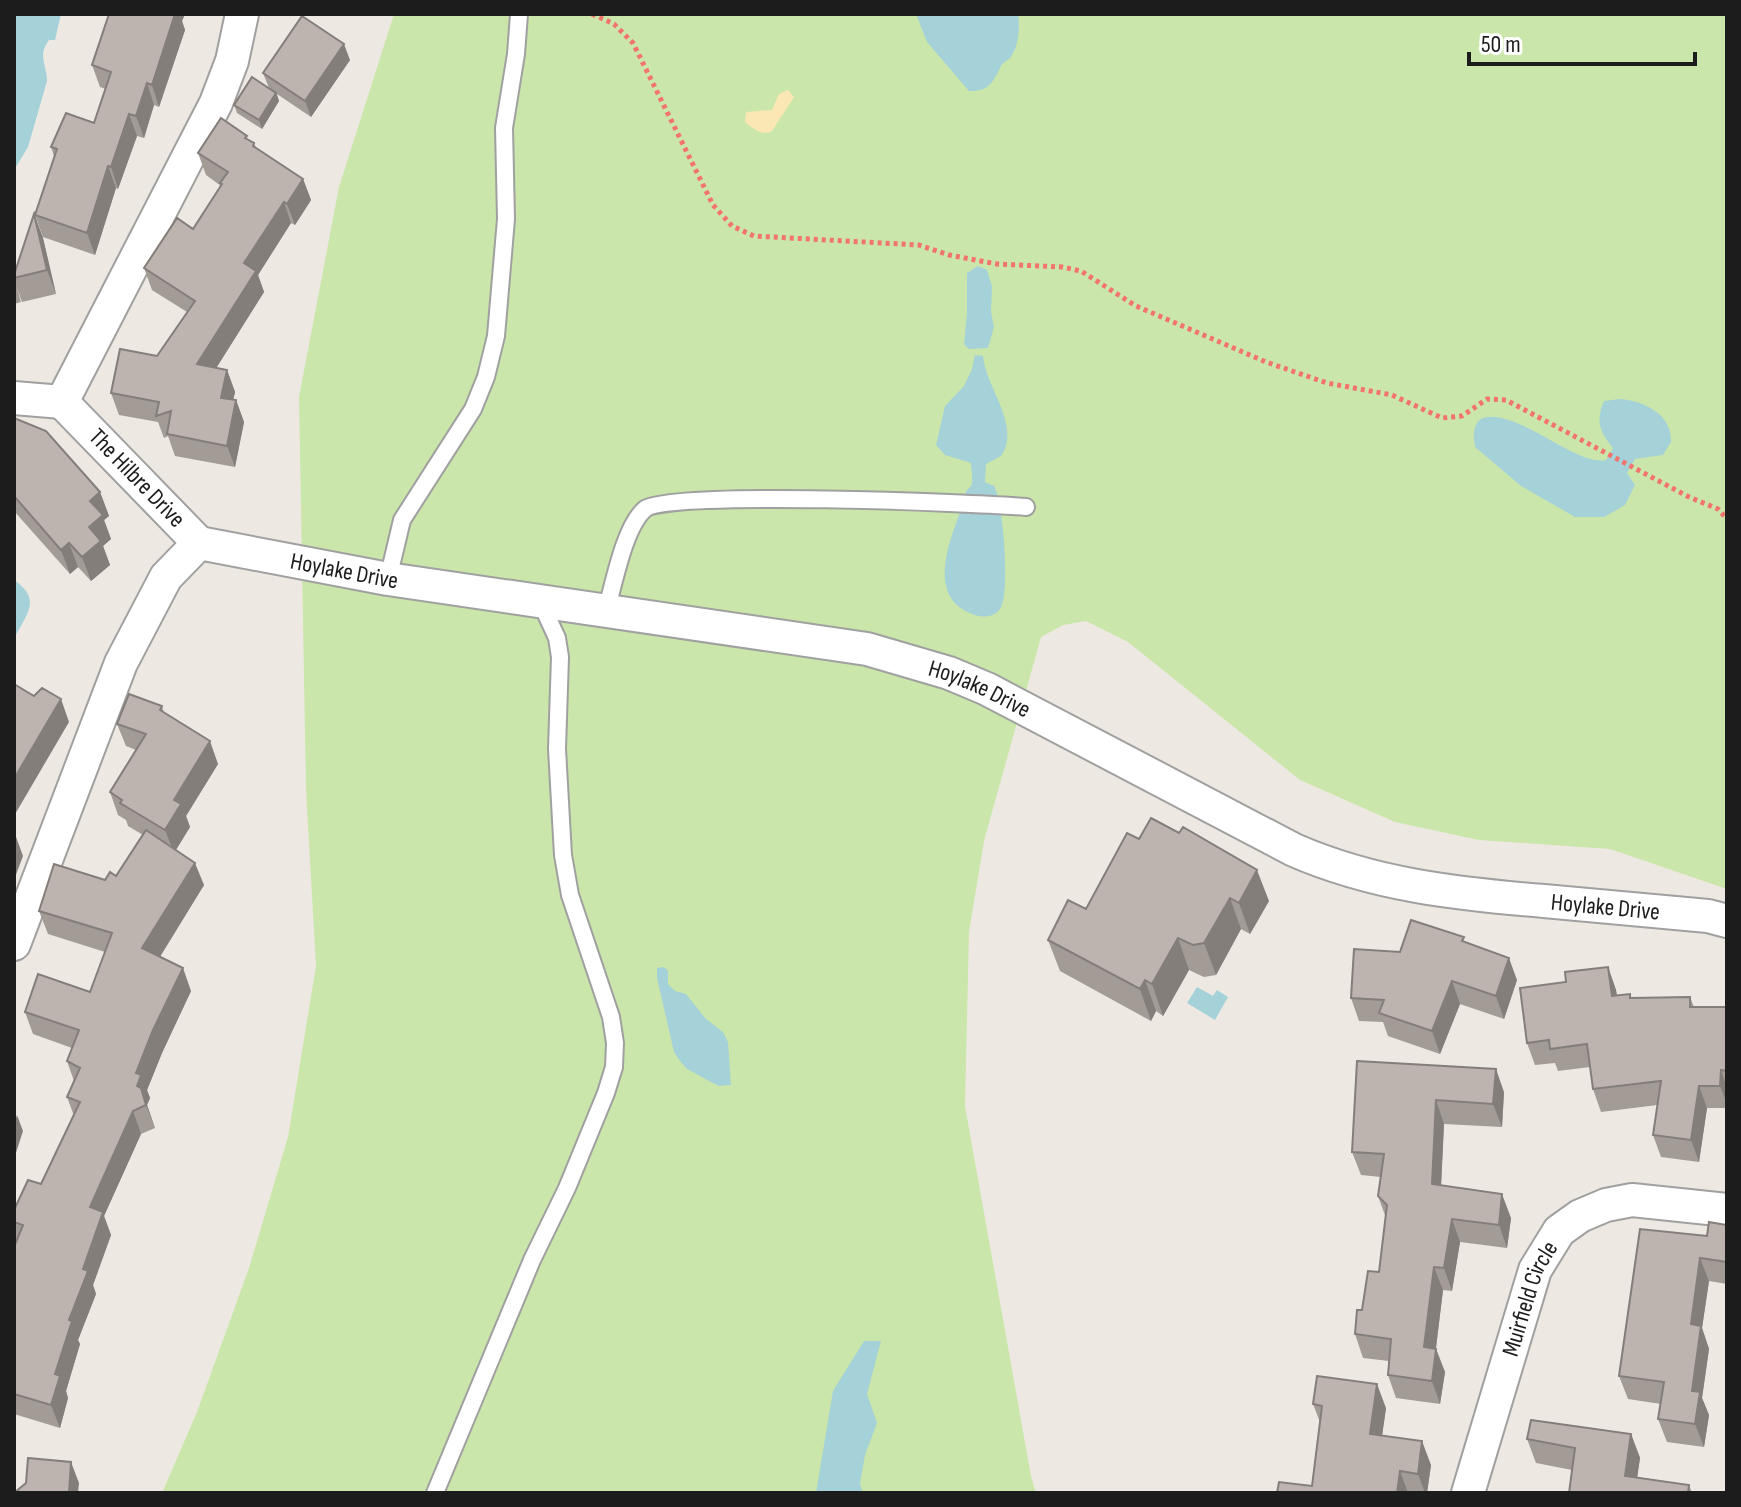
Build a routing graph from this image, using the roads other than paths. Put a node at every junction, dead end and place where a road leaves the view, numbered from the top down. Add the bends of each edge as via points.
1 (242, 14) edge
2 (519, 14) edge
3 (14, 398) edge
4 (62, 402) junction
5 (1026, 507) dead end
6 (199, 543) junction
7 (388, 579) junction
8 (540, 601) junction
9 (606, 611) junction
10 (1727, 921) edge
11 (14, 944) edge
12 (1727, 1210) edge
13 (435, 1493) edge
14 (1468, 1493) edge

1 - 4 street via 216,103
2 - 7 lane via 504,128 506,219 496,336 473,409 402,520
3 - 4 street
4 - 6 street, The Hilbre Drive
5 - 9 lane via 714,500 648,506 630,532
6 - 7 street, Hoylake Drive
6 - 11 street, The Hilbre Drive via 166,577 121,663
7 - 8 street, Hoylake Drive
8 - 9 street, Hoylake Drive
8 - 13 lane via 560,657 557,749 563,855 570,895 611,1017 614,1067
9 - 10 street, Hoylake Drive via 867,649 949,673 1294,850 1381,880 1461,894
12 - 14 street, Muirfield Circle via 1632,1200 1580,1216 1559,1231 1535,1270

